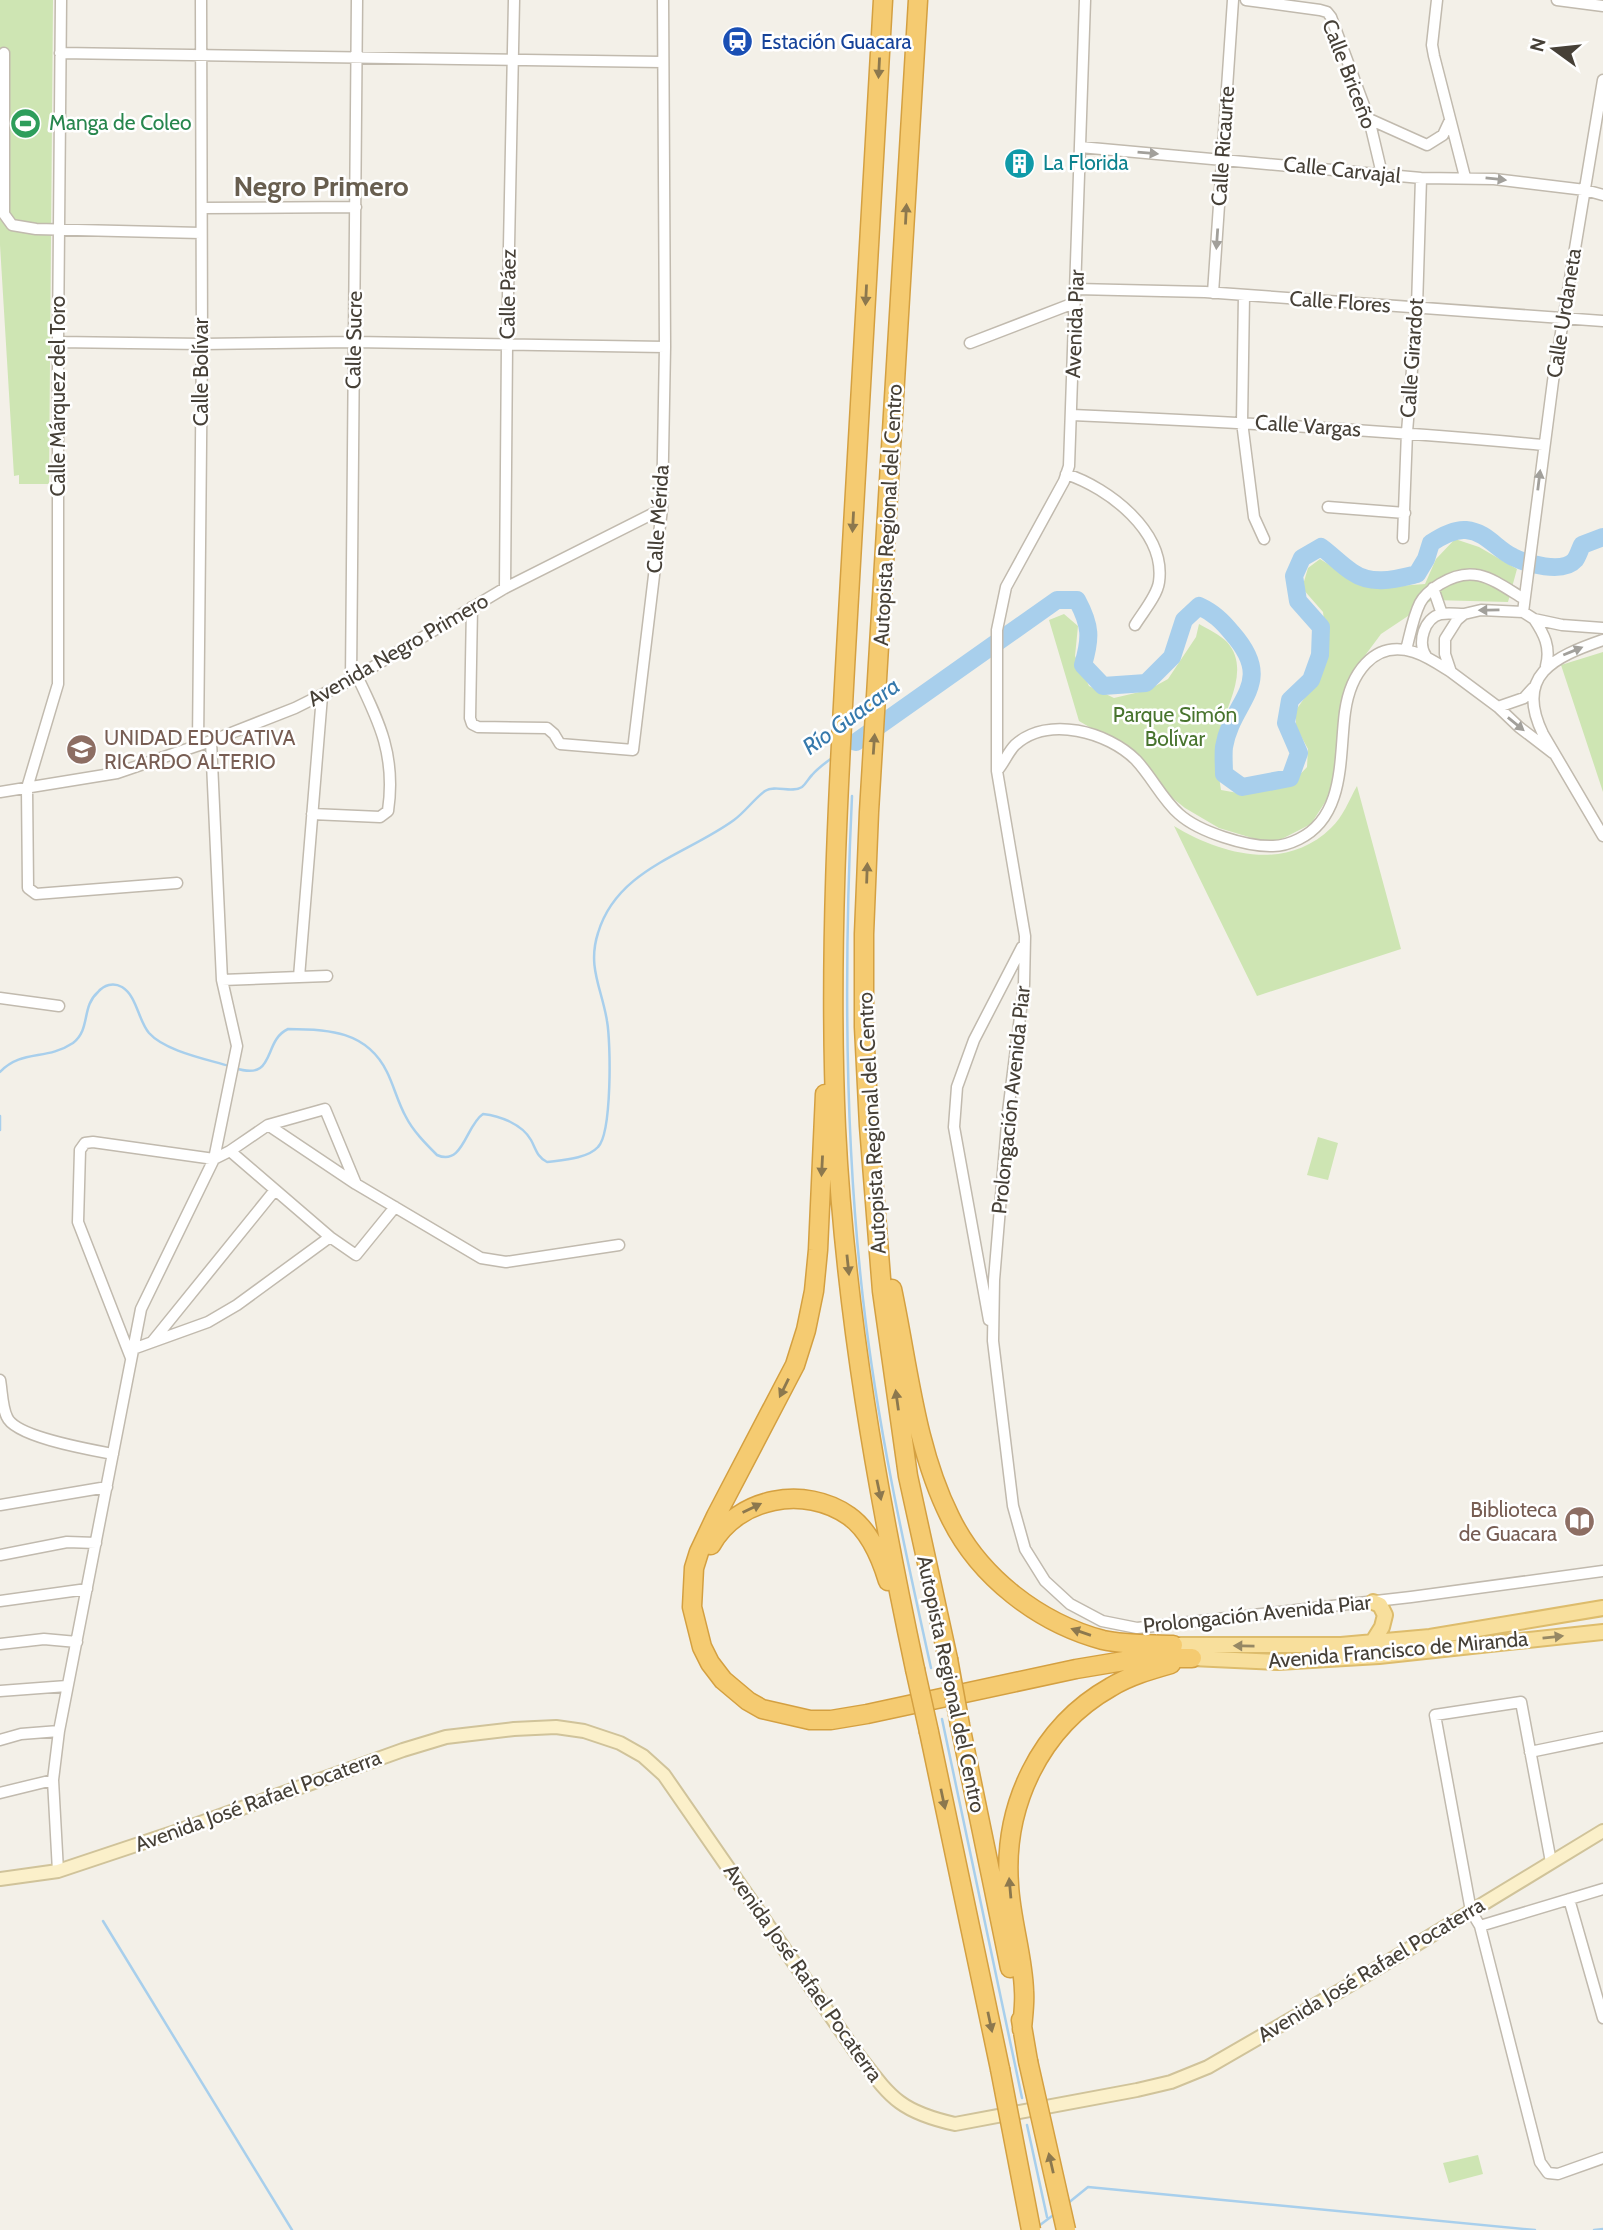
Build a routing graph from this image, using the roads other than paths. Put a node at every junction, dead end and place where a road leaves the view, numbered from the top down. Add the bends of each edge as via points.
1 (61, 0) edge
2 (201, 0) edge
3 (357, 0) edge
4 (514, 0) edge
5 (663, 0) edge
6 (883, 0) edge
7 (918, 0) edge
8 (926, 0) edge
9 (1085, 0) edge
10 (1233, 0) edge
11 (1246, 0) edge
12 (1437, 0) edge
13 (1557, 0) edge
14 (1603, 6) edge
15 (4, 53) dead end
16 (60, 53) junction
17 (202, 55) junction
18 (357, 59) junction
19 (514, 59) junction
20 (662, 62) junction
21 (1603, 79) edge
22 (913, 88) junction
23 (1369, 120) junction
24 (1450, 120) junction
25 (1080, 147) junction
26 (1222, 159) junction
27 (1382, 174) junction
28 (1465, 177) junction
29 (1421, 178) junction
30 (1584, 190) junction
31 (1603, 195) edge
32 (356, 207) junction
33 (202, 208) junction
34 (59, 230) junction
35 (201, 233) junction
36 (1076, 289) junction
37 (1213, 293) junction
38 (1244, 295) junction
39 (1074, 303) junction
40 (1417, 307) junction
41 (1563, 316) junction
42 (1603, 321) edge
43 (58, 342) junction
44 (353, 342) junction
45 (970, 343) dead end
46 (202, 344) junction
47 (507, 345) junction
48 (664, 347) junction
49 (1072, 415) junction
50 (1242, 422) junction
51 (1407, 432) junction
52 (1543, 444) junction
53 (1066, 474) junction
54 (1328, 507) dead end
55 (662, 509) junction
56 (1405, 513) junction
57 (1403, 538) dead end
58 (1264, 539) dead end
59 (505, 588) junction
60 (1433, 588) junction
61 (1524, 595) junction
62 (472, 607) junction
63 (1522, 612) junction
64 (1442, 614) junction
65 (1464, 614) junction
66 (1534, 619) junction
67 (1136, 625) dead end
68 (1603, 628) edge
69 (1603, 640) edge
70 (1406, 650) junction
71 (1426, 657) junction
72 (998, 667) joint
73 (1545, 667) junction
74 (1451, 672) junction
75 (354, 678) junction
76 (1535, 686) junction
77 (321, 696) junction
78 (1498, 707) junction
79 (999, 730) junction
80 (211, 741) junction
81 (198, 745) junction
82 (1014, 746) junction
83 (1553, 753) junction
84 (997, 771) junction
85 (27, 788) junction
86 (0, 792) edge
87 (312, 814) junction
88 (1603, 836) edge
89 (177, 883) dead end
90 (834, 903) junction
91 (1023, 943) junction
92 (327, 976) dead end
93 (299, 977) junction
94 (222, 980) junction
95 (0, 998) edge
96 (60, 1006) dead end
97 (268, 1125) junction
98 (869, 1126) junction
99 (230, 1151) junction
100 (214, 1159) junction
101 (356, 1184) junction
102 (275, 1190) junction
103 (395, 1207) junction
104 (330, 1237) junction
105 (619, 1245) dead end
106 (993, 1341) junction
107 (151, 1343) junction
108 (132, 1353) junction
109 (0, 1380) edge
110 (4, 1420) edge
111 (113, 1454) junction
112 (107, 1487) junction
113 (0, 1505) edge
114 (96, 1543) junction
115 (0, 1555) edge
116 (1603, 1571) edge
117 (87, 1589) junction
118 (0, 1601) edge
119 (1373, 1602) junction
120 (1599, 1608) edge
121 (1603, 1632) edge
122 (77, 1642) junction
123 (1372, 1643) junction
124 (0, 1644) edge
125 (1173, 1645) junction
126 (1192, 1658) junction
127 (915, 1668) junction
128 (67, 1686) junction
129 (0, 1691) edge
130 (58, 1731) junction
131 (1603, 1737) edge
132 (0, 1740) edge
133 (1530, 1752) junction
134 (52, 1780) junction
135 (0, 1793) edge
136 (1603, 1831) edge
137 (1551, 1862) junction
138 (58, 1871) junction
139 (0, 1879) edge
140 (1603, 1889) edge
141 (1569, 1899) junction
142 (1471, 1911) junction
143 (1480, 1926) junction
144 (1603, 2018) edge
145 (1022, 2028) junction
146 (1603, 2158) edge
147 (1031, 2230) edge
148 (1066, 2230) edge

1 - 16 street, Calle Márquez del Toro
2 - 17 street, Calle Bolívar
3 - 18 street, Calle Sucre
4 - 19 street, Calle Páez
5 - 20 street, Calle Mérida
6 -> 90 highway, Autopista Regional del Centro
7 - 22 highway, Autopista Regional del Centro
8 - 22 highway via 922,56
9 - 25 street, Avenida Piar
10 - 26 street, Calle Ricaurte
11 - 23 street, Calle Briceño via 1327,12
12 - 24 street via 1432,45
13 - 14 street
15 - 34 street via 4,214 16,227
16 - 17 street
16 - 34 street, Calle Márquez del Toro
17 - 18 street
17 - 33 street, Calle Bolívar
18 - 19 street
18 - 32 street, Calle Sucre
19 - 20 street
19 - 47 street, Calle Páez
20 - 48 street, Calle Mérida
21 - 30 street, Calle Urdaneta
98 -> 22 highway, Autopista Regional del Centro via 864,974 869,812
23 - 24 street via 1427,145 1443,135
23 - 27 street, Calle Briceño
24 - 28 street
25 -> 26 street, Calle Carvajal
25 - 36 street, Avenida Piar
26 - 27 street, Calle Carvajal
26 -> 37 street, Calle Ricaurte
27 - 29 street, Calle Carvajal
28 - 29 street, Calle Carvajal
28 -> 30 street, Calle Carvajal
29 - 40 street, Calle Girardot
30 - 31 street, Calle Carvajal
30 - 41 street, Calle Urdaneta
32 - 33 street
32 - 44 street, Calle Sucre
33 - 35 street, Calle Bolívar
34 - 35 street
34 - 43 street, Calle Márquez del Toro
35 - 46 street, Calle Bolívar
36 - 37 street, Calle Flores
36 - 39 street, Avenida Piar
37 - 38 street, Calle Flores
38 - 40 street, Calle Flores
38 - 50 street
39 - 45 street
39 - 49 street, Avenida Piar
40 - 41 street, Calle Flores
40 - 51 street, Calle Girardot
41 - 42 street, Calle Flores
41 - 52 street, Calle Urdaneta
43 - 46 street
43 - 85 street, Calle Márquez del Toro via 58,684
44 - 46 street
44 - 47 street
44 - 75 street, Calle Sucre
46 - 81 street, Calle Bolívar
47 - 48 street
47 - 59 street, Calle Páez
48 - 55 street, Calle Mérida
49 - 50 street, Calle Vargas
49 - 53 street, Avenida Piar
50 - 51 street, Calle Vargas
50 - 58 street via 1254,517
51 - 52 street, Calle Vargas
51 - 56 street, Calle Girardot
61 -> 52 street, Calle Urdaneta
53 - 67 street via 1087,481 1114,500 1155,544 1159,585
53 - 72 street, Avenida Piar via 1006,587 997,631
54 - 56 street
55 - 59 street, Avenida Negro Primero
55 - 62 street, Calle Mérida via 633,750 560,744 547,728 472,724
56 - 57 street, Calle Girardot
59 - 62 street, Avenida Negro Primero
60 - 61 street via 1455,575 1473,574
60 - 64 street
60 - 70 street via 1421,601
61 - 63 street, Calle Urdaneta
62 - 75 street, Avenida Negro Primero
63 -> 65 street
63 - 66 street
64 - 65 street
64 - 71 street via 1430,621 1423,634
65 - 74 street via 1445,639
66 - 68 street
66 - 73 street via 1545,635 1549,656
73 -> 69 street via 1565,653
70 - 71 street
70 - 82 street via 1372,657 1356,676 1345,711 1337,789 1326,816 1310,834 1289,844 1246,842 1200,828 1179,814 1125,750 1096,735 1062,729 1032,735
71 - 74 street
72 - 79 street, Prolongación Avenida Piar
73 - 76 street
74 - 78 street
75 - 77 street, Avenida Negro Primero
75 - 87 street via 378,720 387,747 388,811 380,817
76 - 78 street via 1524,698
76 - 83 street via 1536,720
77 - 80 street, Avenida Negro Primero
77 - 87 street
78 -> 83 street
79 - 82 street
79 - 84 street, Prolongación Avenida Piar
80 - 81 street, Avenida Negro Primero
80 - 94 street
81 - 85 street, Avenida Negro Primero via 117,772
82 - 84 street
83 - 88 street
84 - 91 street, Prolongación Avenida Piar
85 - 86 street, Avenida Negro Primero
85 - 89 street, Calle Márquez del Toro via 31,892
87 - 93 street
90 -> 126 highway via 825,943 826,1081 814,1291 795,1365 699,1552 692,1607 702,1647 737,1693 762,1709 810,1720 867,1714 1142,1658
90 -> 127 highway, Autopista Regional del Centro via 836,1130 857,1360 873,1465
91 - 106 street, Prolongación Avenida Piar via 1024,985 993,1280
91 - 106 street, Prolongación Avenida Piar via 974,1040 957,1087 954,1127
92 - 93 street
93 - 94 street
94 - 100 street via 237,1046
95 - 96 street
97 - 99 street
97 - 101 street
97 - 101 street via 325,1109
125 -> 98 highway via 1107,1641 1039,1613 1004,1586 959,1533 928,1459 914,1402 888,1267
145 -> 98 highway, Autopista Regional del Centro, bridge via 908,1476 882,1291
99 - 100 street
99 - 102 street
100 - 108 street via 147,1293
100 - 108 street via 93,1142 80,1150 78,1222
101 - 103 street
102 - 104 street
102 - 107 street
103 - 104 street via 356,1255
103 - 105 street via 481,1258 506,1262
104 - 107 street via 237,1306
106 - 119 street, Prolongación Avenida Piar via 1013,1506 1025,1549 1045,1581 1070,1604 1102,1621 1137,1628
107 - 108 street
108 - 111 street
109 - 110 street
110 - 111 street via 44,1439
111 - 112 street
112 - 113 street
112 - 114 street
114 - 115 street via 67,1542
114 - 117 street
116 - 119 street, Prolongación Avenida Piar
117 - 118 street
117 - 122 street
119 - 123 main road via 1385,1615
120 - 123 main road, Avenida Francisco de Miranda
126 -> 121 main road, Avenida Francisco de Miranda via 1278,1662 1366,1657
122 - 124 street via 44,1639
122 - 128 street
123 -> 125 main road, Avenida Francisco de Miranda
125 -> 127 highway via 1102,1655 843,1709 775,1704 723,1670 703,1630 697,1589 715,1538 740,1514 772,1500 804,1500 850,1516 867,1534 882,1564
145 -> 126 highway via 1024,1991 1008,1851 1015,1807 1027,1776 1059,1729 1110,1687
127 -> 147 highway, Autopista Regional del Centro, bridge
128 - 129 street
128 - 130 street
130 - 132 street
130 - 134 street
131 - 133 street
133 - 137 street
133 - 142 street via 1521,1702 1435,1715
134 - 135 street
134 - 138 street
136 - 137 street, Avenida José Rafael Pocaterra
137 - 142 street, Avenida José Rafael Pocaterra
138 - 139 street, Avenida José Rafael Pocaterra
138 - 142 street, Avenida José Rafael Pocaterra via 446,1737 514,1728 584,1731 620,1743 664,1775 886,2090 905,2108 956,2124 1149,2087 1208,2067
140 - 141 street
141 - 143 street
141 - 144 street
142 - 143 street
143 - 146 street via 1540,2162 1548,2174 1558,2174
148 -> 145 highway, Autopista Regional del Centro, bridge

